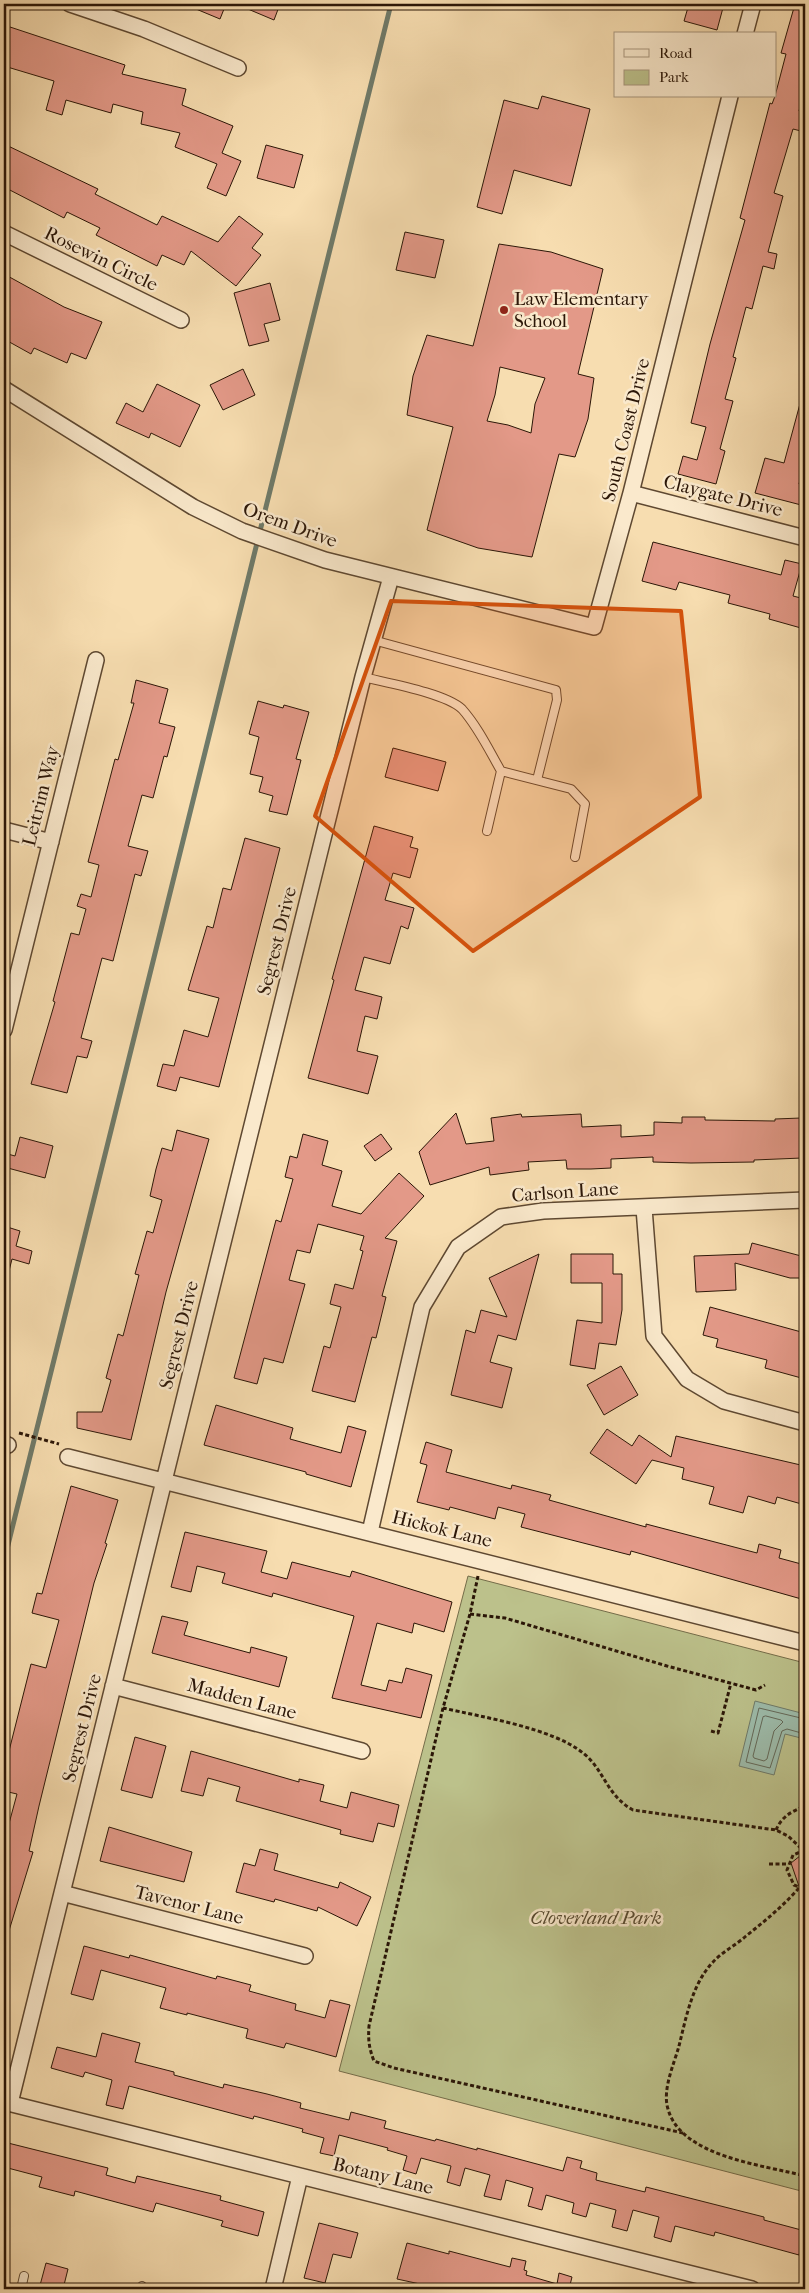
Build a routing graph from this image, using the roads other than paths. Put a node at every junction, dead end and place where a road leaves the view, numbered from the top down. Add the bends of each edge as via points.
1 (70, 4) edge
2 (753, 4) edge
3 (746, 32) edge
4 (238, 68) dead end
5 (730, 98) edge
6 (4, 233) edge
7 (181, 320) dead end
8 (4, 389) edge
9 (632, 493) junction
10 (805, 538) edge
11 (391, 577) junction
12 (594, 627) joint
13 (373, 640) junction
14 (96, 660) dead end
15 (363, 677) junction
16 (501, 772) junction
17 (537, 780) junction
18 (4, 830) edge
19 (487, 832) dead end
20 (50, 842) junction
21 (575, 857) dead end
22 (4, 1030) edge
23 (805, 1200) edge
24 (644, 1208) junction
25 (805, 1423) edge
26 (68, 1457) dead end
27 (164, 1482) junction
28 (370, 1532) junction
29 (805, 1643) edge
30 (113, 1686) junction
31 (362, 1751) dead end
32 (62, 1893) junction
33 (306, 1956) dead end
34 (7, 2102) edge
35 (300, 2176) junction
36 (24, 2276) dead end
37 (21, 2289) edge
38 (272, 2289) edge
39 (752, 2289) edge

1 - 4 street via 144,29
2 - 3 street
5 - 9 street, South Coast Drive
6 - 7 street, Rosewin Circle
8 - 11 street, Orem Drive via 193,506 242,531 325,560
9 - 10 street, Claygate Drive
9 - 12 street, South Coast Drive
11 - 12 street, Orem Drive
11 - 13 street, Segrest Drive
13 - 15 street, Segrest Drive
13 - 17 lane via 556,690
14 - 20 street, Leitrim Way
15 - 16 lane via 447,699 461,709 480,734
15 - 27 street, Segrest Drive
16 - 17 lane
16 - 19 lane
17 - 21 lane via 571,789 586,804
18 - 20 street
20 - 22 street, Leitrim Way
23 - 24 street, Carlson Lane
24 - 25 street via 654,1336 687,1379 724,1401
24 - 28 street, Carlson Lane via 543,1211 500,1217 458,1248 422,1308
26 - 27 street, Hickok Lane
27 - 28 street, Hickok Lane
27 - 30 street, Segrest Drive
28 - 29 street, Hickok Lane
30 - 31 street, Madden Lane
30 - 32 street, Segrest Drive
32 - 33 street, Tavenor Lane
32 - 34 street, Segrest Drive
34 - 35 street, Botany Lane
35 - 38 street
35 - 39 street, Botany Lane
36 - 37 lane

